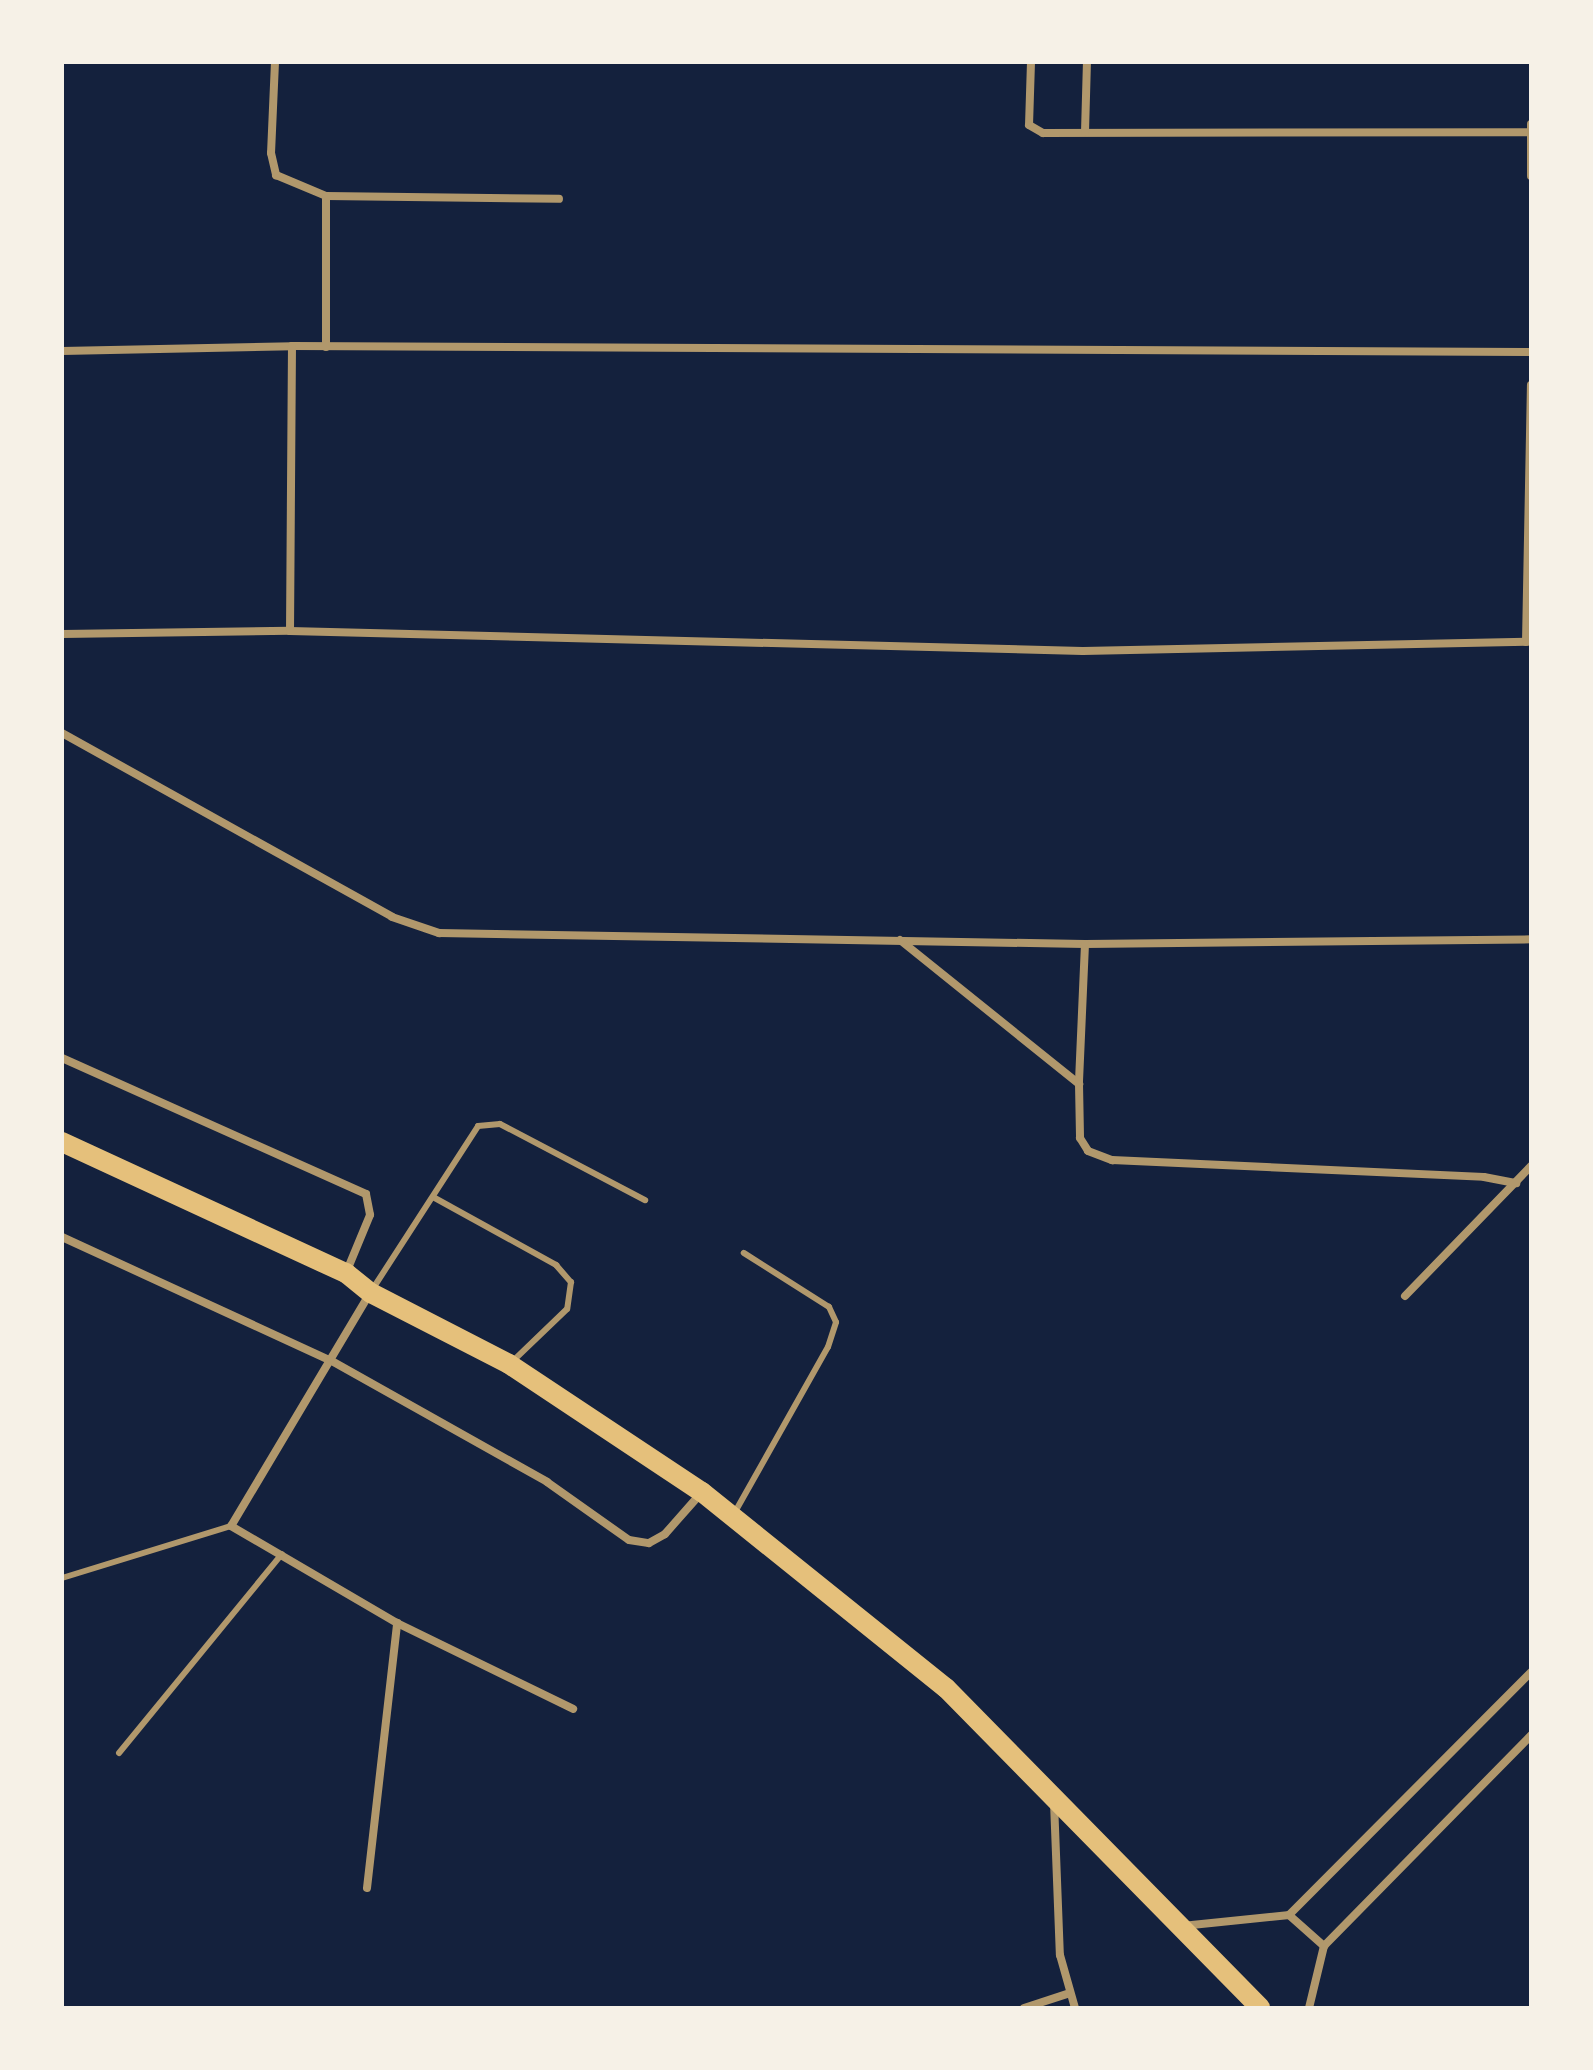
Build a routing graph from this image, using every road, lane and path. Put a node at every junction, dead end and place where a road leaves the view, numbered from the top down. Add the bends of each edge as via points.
1 (275, 62) edge
2 (1031, 62) edge
3 (1087, 62) edge
4 (1531, 124) edge
5 (1085, 132) junction
6 (1531, 132) edge
7 (1531, 176) edge
8 (326, 196) junction
9 (559, 199) dead end
10 (292, 346) junction
11 (326, 347) junction
12 (62, 351) edge
13 (1531, 352) edge
14 (1531, 385) edge
15 (290, 631) junction
16 (62, 634) edge
17 (1528, 642) edge
18 (62, 733) edge
19 (899, 939) junction
20 (1531, 939) edge
21 (1085, 944) junction
22 (62, 1058) edge
23 (1079, 1084) junction
24 (62, 1142) edge
25 (1531, 1166) edge
26 (1516, 1183) junction
27 (433, 1197) junction
28 (645, 1200) dead end
29 (62, 1237) edge
30 (744, 1253) dead end
31 (346, 1273) junction
32 (371, 1293) junction
33 (1405, 1296) dead end
34 (330, 1360) junction
35 (509, 1364) junction
36 (702, 1492) junction
37 (732, 1518) junction
38 (231, 1526) junction
39 (282, 1554) junction
40 (62, 1578) edge
41 (397, 1623) junction
42 (1531, 1672) edge
43 (573, 1709) dead end
44 (1531, 1735) edge
45 (119, 1753) dead end
46 (1054, 1797) junction
47 (367, 1888) dead end
48 (1289, 1915) junction
49 (1179, 1926) junction
50 (1324, 1946) junction
51 (1070, 1993) junction
52 (1024, 2008) edge
53 (1075, 2008) edge
54 (1260, 2008) edge
55 (1309, 2008) edge

1 - 8 street via 271,140 276,175
2 - 5 street via 1027,116 1034,130
3 - 5 street
4 - 6 street
5 - 6 street
6 - 7 street
8 - 9 street
8 - 11 street
10 - 11 street
10 - 12 street
10 - 15 street
11 - 13 street
14 - 17 street
15 - 16 street
15 - 17 street via 1083,651
18 - 19 street via 392,917 439,933
19 - 21 street
19 - 23 street
20 - 21 street
21 - 23 street
22 - 31 street via 366,1194 370,1215
23 - 26 street via 1080,1138 1088,1151 1112,1160 1484,1177
24 - 31 main road
25 - 26 street
26 - 33 street
27 - 28 lane via 478,1126 500,1124
27 - 32 lane
27 - 35 lane via 556,1265 571,1282 567,1309
29 - 34 street
30 - 37 lane via 829,1307 836,1322 828,1347
31 - 32 main road
32 - 34 street
32 - 35 main road
34 - 36 street via 535,1475 629,1540 649,1543 665,1534
34 - 38 street
35 - 36 main road
36 - 37 main road
37 - 46 main road via 946,1688
38 - 39 street
38 - 40 lane
39 - 41 street
39 - 45 lane
41 - 43 street
41 - 47 street
42 - 48 street
44 - 50 street
46 - 49 main road
46 - 51 street via 1060,1955
48 - 49 street
48 - 50 street
49 - 54 main road
50 - 55 street
51 - 52 street
51 - 53 street

